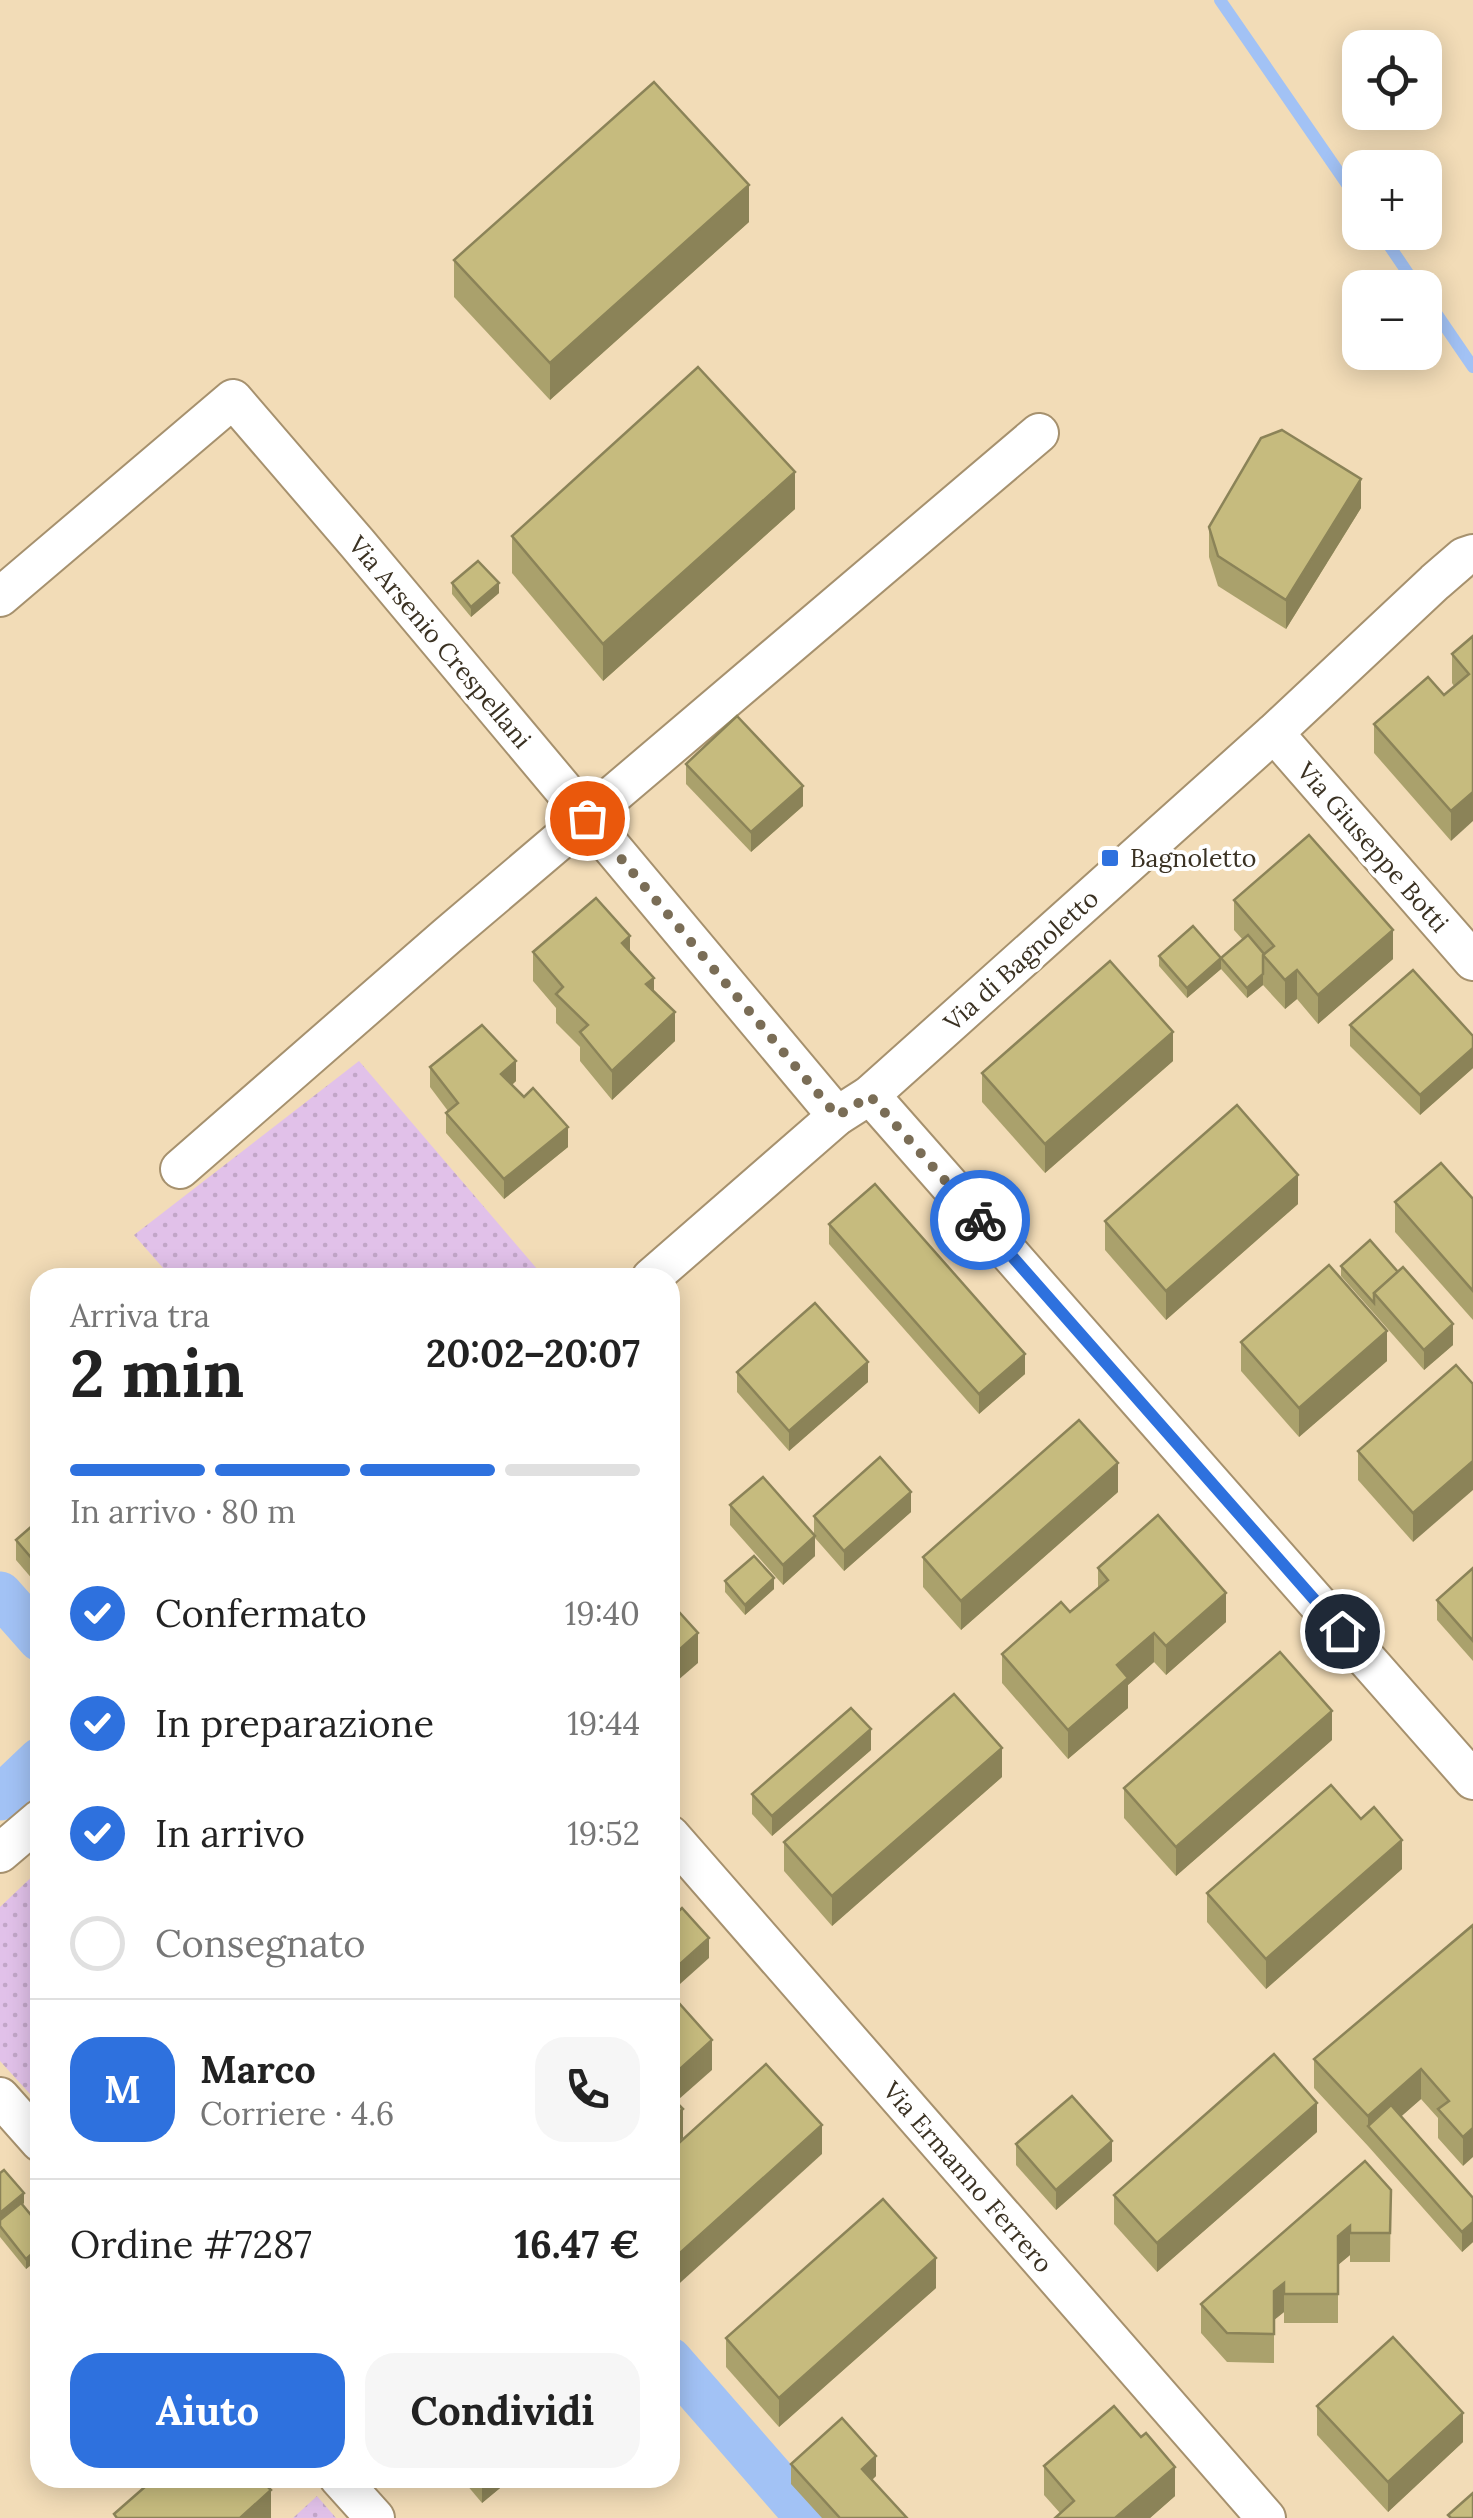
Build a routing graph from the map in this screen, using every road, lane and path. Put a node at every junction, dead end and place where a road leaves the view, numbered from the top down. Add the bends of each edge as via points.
1 (1039, 433) dead end
2 (1473, 554) edge
3 (0, 597) edge
4 (1274, 732) junction
5 (587, 818) junction
6 (1473, 961) edge
7 (870, 1096) junction
8 (837, 1116) junction
9 (180, 1169) dead end
10 (662, 1268) edge
11 (1473, 1780) edge
12 (30, 1828) edge
13 (680, 1846) edge
14 (0, 1853) edge
15 (0, 2097) edge
16 (30, 2131) edge
17 (348, 2488) edge
18 (375, 2518) edge
19 (1266, 2518) edge

1 - 5 street
2 - 4 street, Via di Bagnoletto
3 - 5 street, Via Arsenio Crespellani via 233,400
4 - 6 street, Via Giuseppe Botti
4 - 7 street, Via di Bagnoletto
5 - 8 street, Via Arsenio Crespellani
5 - 9 street
7 - 8 street, Via di Bagnoletto
7 - 11 street
8 - 10 street, Via di Bagnoletto
12 - 14 street
13 - 19 street, Via Ermanno Ferrero
15 - 16 street
17 - 18 street

